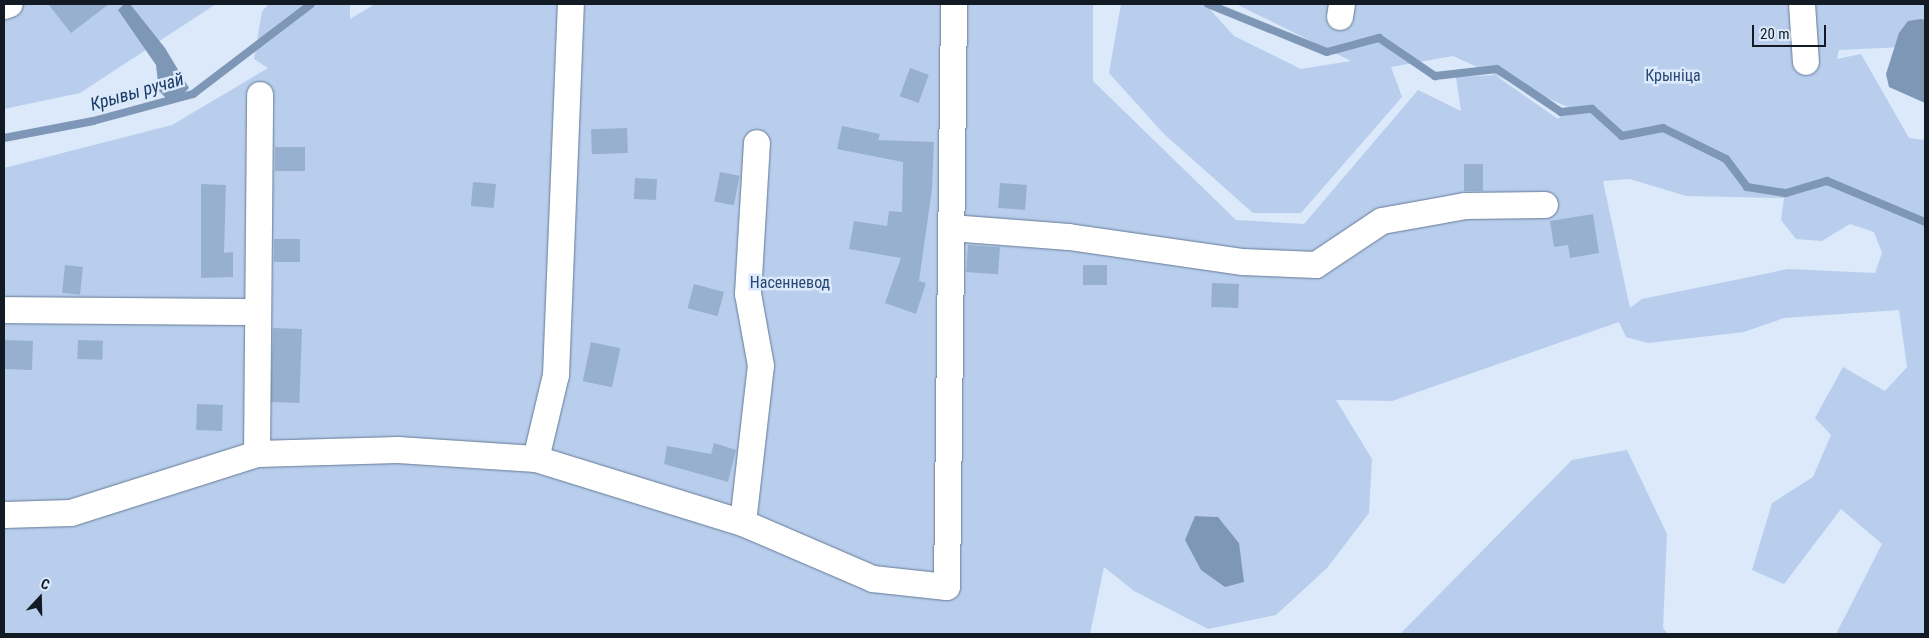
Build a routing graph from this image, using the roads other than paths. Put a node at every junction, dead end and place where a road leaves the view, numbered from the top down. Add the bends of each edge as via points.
1 (10, 4) edge
2 (571, 4) edge
3 (954, 4) edge
4 (1802, 4) edge
5 (4, 6) edge
6 (1806, 62) dead end
7 (260, 95) dead end
8 (757, 143) dead end
9 (1546, 205) dead end
10 (951, 228) junction
11 (4, 310) edge
12 (258, 312) junction
13 (257, 454) junction
14 (536, 459) junction
15 (4, 515) edge
16 (743, 523) junction

1 - 5 lane
2 - 14 lane via 556,375
3 - 10 lane
4 - 6 lane
7 - 12 lane
8 - 16 lane via 748,294 761,366
9 - 10 lane via 1465,206 1382,221 1316,265 1243,262 1069,237
10 - 16 lane via 947,587 873,579
11 - 12 lane
12 - 13 lane
13 - 14 lane via 398,450
13 - 15 lane via 71,513
14 - 16 lane

